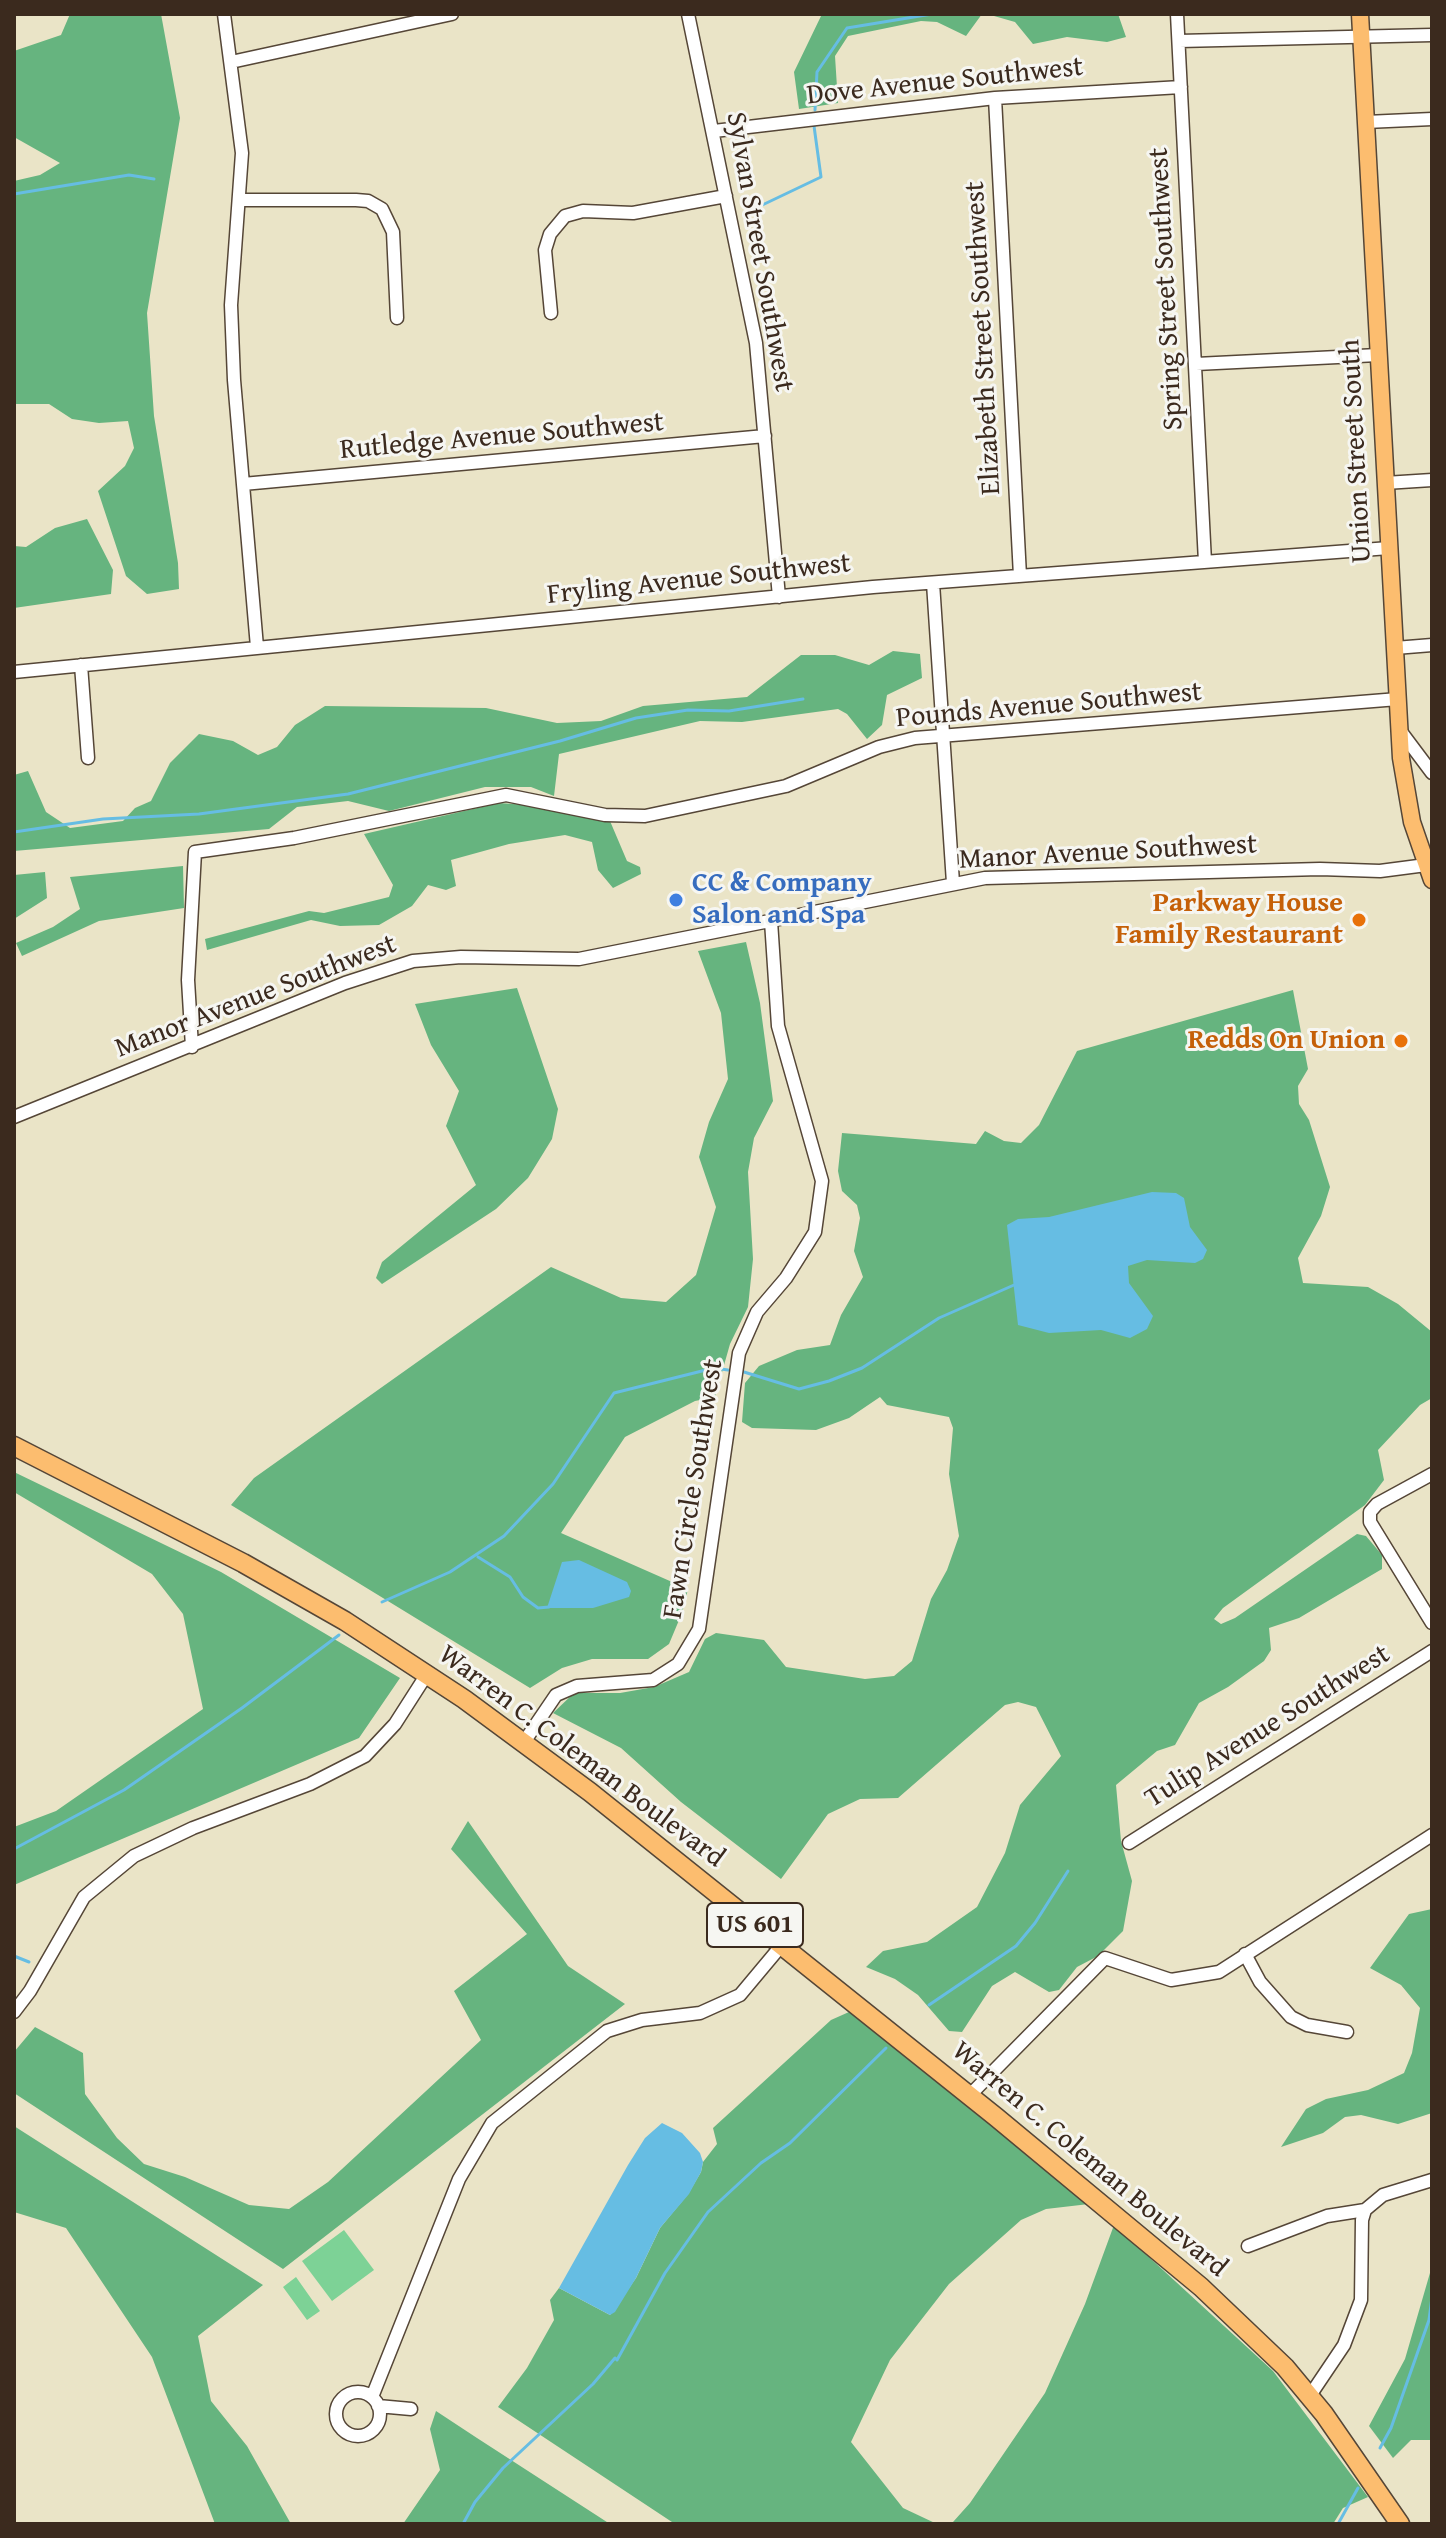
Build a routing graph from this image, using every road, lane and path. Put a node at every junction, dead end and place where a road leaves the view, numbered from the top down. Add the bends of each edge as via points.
1 (224, 14) edge
2 (452, 14) edge
3 (688, 14) edge
4 (1177, 14) edge
5 (1360, 14) edge
6 (1432, 35) edge
7 (1361, 37) junction
8 (1179, 41) junction
9 (231, 62) junction
10 (1181, 87) junction
11 (995, 98) junction
12 (1432, 119) edge
13 (1366, 122) junction
14 (714, 131) junction
15 (726, 196) junction
16 (240, 200) junction
17 (551, 313) dead end
18 (397, 318) dead end
19 (1378, 355) junction
20 (1196, 364) junction
21 (765, 436) junction
22 (1432, 480) edge
23 (1385, 483) junction
24 (243, 484) junction
25 (1389, 548) junction
26 (1205, 562) junction
27 (1020, 576) junction
28 (933, 583) junction
29 (779, 597) junction
30 (1432, 645) edge
31 (257, 647) junction
32 (1395, 648) junction
33 (81, 665) junction
34 (14, 672) edge
35 (1398, 699) junction
36 (1399, 729) junction
37 (942, 736) junction
38 (88, 758) dead end
39 (1432, 773) edge
40 (1429, 873) edge
41 (953, 883) junction
42 (771, 921) junction
43 (192, 1047) junction
44 (14, 1117) edge
45 (14, 1446) edge
46 (1432, 1474) edge
47 (1432, 1623) edge
48 (1432, 1651) edge
49 (427, 1674) junction
50 (524, 1742) junction
51 (1432, 1835) edge
52 (1129, 1843) dead end
53 (781, 1946) junction
54 (1245, 1954) junction
55 (14, 2012) edge
56 (1347, 2032) dead end
57 (969, 2096) junction
58 (1432, 2180) edge
59 (1365, 2210) junction
60 (1248, 2246) dead end
61 (1309, 2397) junction
62 (375, 2401) junction
63 (411, 2409) dead end
64 (321, 2411) dead end
65 (336, 2413) junction
66 (1400, 2524) edge

1 - 9 street
2 - 9 street
3 - 14 street, Sylvan Street Southwest
4 - 8 street, Spring Street Southwest
5 - 7 main road, Union Street South
6 - 7 street
7 - 8 street
7 - 13 main road, Union Street South
8 - 10 street, Spring Street Southwest
9 - 16 street via 242,153
10 - 11 street, Dove Avenue Southwest
10 - 20 street, Spring Street Southwest
11 - 14 street, Dove Avenue Southwest
11 - 27 street, Elizabeth Street Southwest
12 - 13 street
13 - 19 main road, Union Street South
14 - 15 street, Sylvan Street Southwest
15 - 17 street via 633,213 583,211 565,216 545,250
15 - 21 street, Sylvan Street Southwest via 756,343
16 - 18 street via 356,200 382,209 393,232
16 - 24 street via 231,305
19 - 20 street
19 - 23 main road, Union Street South
20 - 26 street, Spring Street Southwest
21 - 24 street, Rutledge Avenue Southwest
21 - 29 street, Sylvan Street Southwest
22 - 23 street
23 - 25 main road, Union Street South
24 - 31 street
25 - 26 street, Fryling Avenue Southwest
25 - 32 main road, Union Street South
26 - 27 street, Fryling Avenue Southwest
27 - 28 street, Fryling Avenue Southwest
28 - 29 street, Fryling Avenue Southwest
28 - 37 street
29 - 31 street, Fryling Avenue Southwest
30 - 32 street
31 - 33 street, Fryling Avenue Southwest
32 - 35 main road, Union Street South
33 - 34 street, Fryling Avenue Southwest
33 - 38 street
35 - 36 main road, Union Street South
35 - 37 street, Pounds Avenue Southwest
36 - 39 street
36 - 40 main road, Union Street South via 1407,799
37 - 41 street
37 - 43 street, Pounds Avenue Southwest via 879,747 786,786 645,816 605,815 506,795 294,838 195,852 188,980
40 - 41 street, Manor Avenue Southwest via 1320,869 1036,875
41 - 42 street, Manor Avenue Southwest
42 - 43 street, Manor Avenue Southwest via 579,959 413,961 345,983
42 - 50 street, Fawn Circle Southwest via 778,1026 822,1181 815,1232 757,1312 739,1353 699,1629 678,1664 653,1680 577,1686 556,1695
43 - 44 street, Manor Avenue Southwest
45 - 49 highway, Warren C. Coleman Boulevard / US 601 via 243,1563
46 - 47 street via 1370,1512 1372,1530
48 - 52 street, Tulip Avenue Southwest
49 - 50 highway, Warren C. Coleman Boulevard / US 601
49 - 55 street via 395,1724 365,1756 134,1856 84,1897
50 - 53 highway, Warren C. Coleman Boulevard / US 601
51 - 54 street
53 - 57 highway, Warren C. Coleman Boulevard / US 601
53 - 62 street via 740,1995 700,2013 642,2020 607,2031 492,2123 459,2179
54 - 56 street via 1260,1982 1291,2017
54 - 57 street via 1219,1972 1180,1980 1105,1958
57 - 61 highway, Warren C. Coleman Boulevard / US 601 via 1201,2287
58 - 59 street via 1383,2195
59 - 60 street via 1327,2216
59 - 61 street via 1361,2300 1344,2345
61 - 66 highway, Warren C. Coleman Boulevard / US 601
62 - 63 street
62 - 65 street via 351,2393
62 - 65 street via 377,2425 361,2435 341,2428
64 - 65 street

